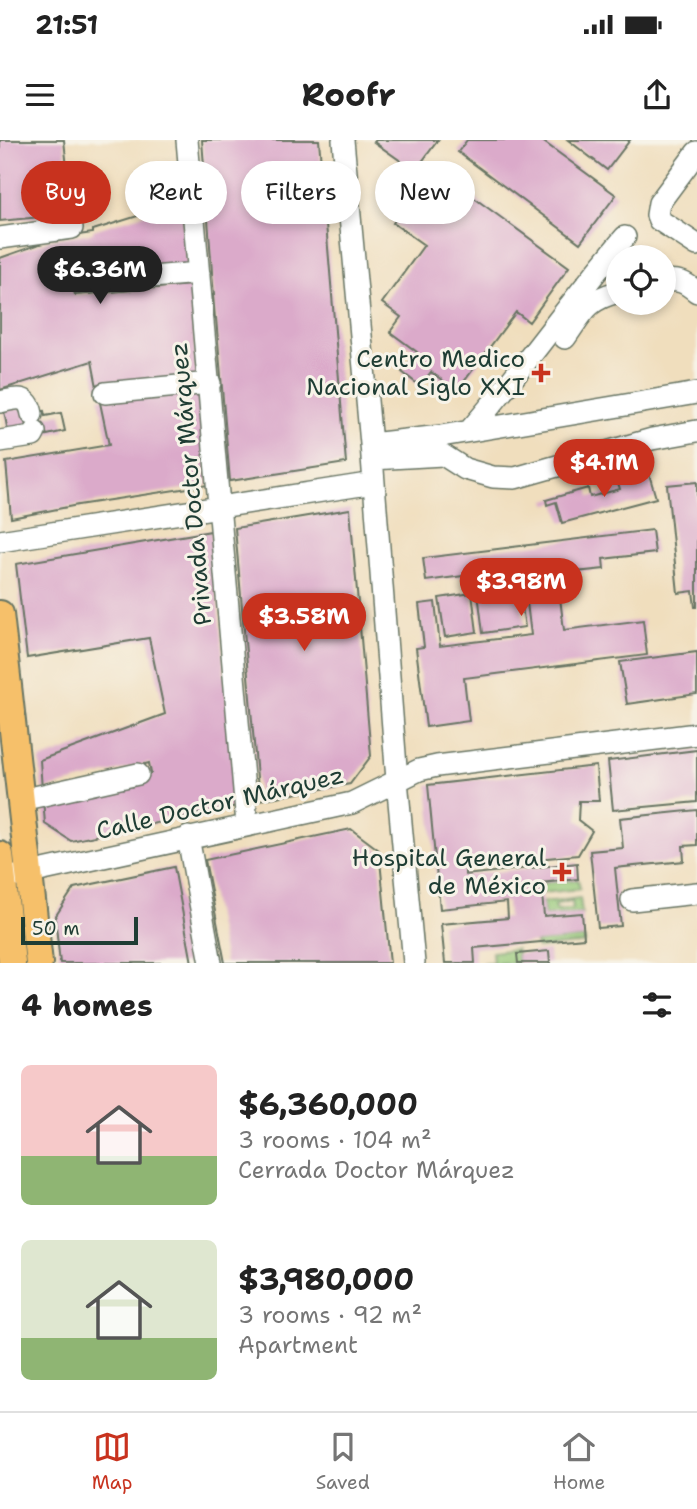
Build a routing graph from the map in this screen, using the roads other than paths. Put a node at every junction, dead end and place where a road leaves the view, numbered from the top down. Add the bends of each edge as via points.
1 (187, 140) edge
2 (344, 140) edge
3 (697, 152) edge
4 (72, 228) dead end
5 (625, 237) dead end
6 (0, 238) edge
7 (697, 245) edge
8 (199, 273) junction
9 (676, 279) edge
10 (81, 283) dead end
11 (694, 283) edge
12 (606, 296) edge
13 (583, 300) junction
14 (565, 338) dead end
15 (209, 383) junction
16 (105, 393) dead end
17 (697, 393) edge
18 (646, 401) junction
19 (0, 402) edge
20 (471, 429) junction
21 (697, 431) edge
22 (652, 439) junction
23 (0, 441) edge
24 (442, 445) junction
25 (371, 451) junction
26 (374, 483) junction
27 (219, 506) junction
28 (0, 541) edge
29 (0, 614) edge
30 (697, 734) edge
31 (138, 774) dead end
32 (397, 780) junction
33 (21, 800) junction
34 (247, 824) junction
35 (188, 837) junction
36 (1, 871) edge
37 (29, 873) junction
38 (697, 893) edge
39 (632, 900) dead end
40 (12, 963) edge
41 (39, 963) edge
42 (211, 963) edge
43 (414, 963) edge

1 - 8 street, Privada Doctor Márquez
2 - 25 street
3 - 7 street via 659,204 657,215
4 - 6 street
5 - 13 street via 588,280
8 - 10 street
8 - 15 street, Privada Doctor Márquez
9 - 11 street
12 - 13 street
13 - 14 street
13 - 20 street
15 - 16 street
15 - 27 street, Privada Doctor Márquez
17 - 18 street
18 - 20 street
18 - 22 street
19 - 23 street via 28,402 33,423 33,436
20 - 24 street
21 - 22 street
22 - 24 street via 515,478 493,478 465,469
24 - 25 street
25 - 26 street
26 - 27 street
26 - 32 street
27 - 28 street
27 - 34 street, Privada Doctor Márquez
29 - 33 main road
30 - 32 street, Calle Doctor Márquez via 437,766
31 - 33 street
32 - 34 street, Calle Doctor Márquez via 352,803
32 - 43 street
33 - 37 main road
34 - 35 street, Calle Doctor Márquez
35 - 37 street, Calle Doctor Márquez
35 - 42 street
36 - 37 street, Calle Doctor Márquez
36 - 40 main road
37 - 41 main road
38 - 39 street

